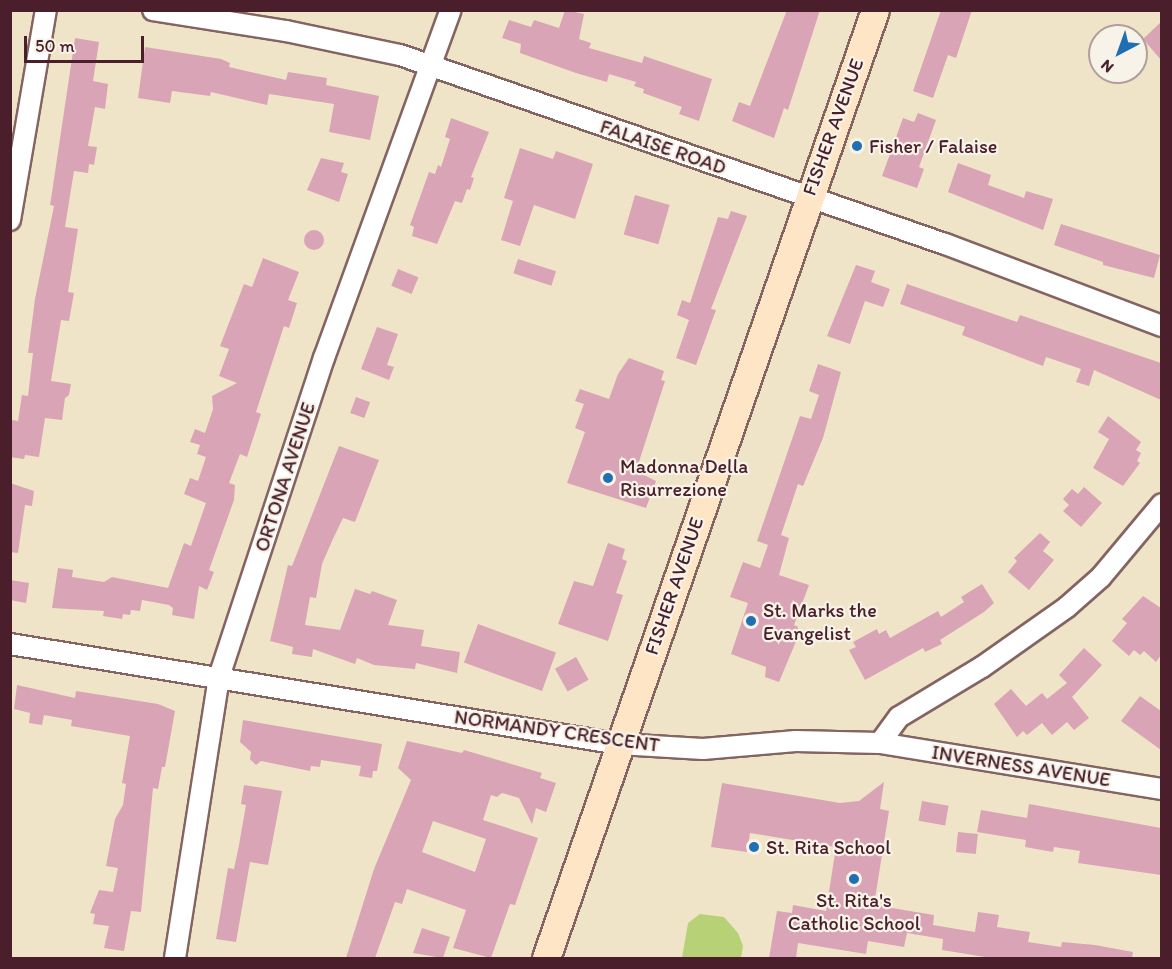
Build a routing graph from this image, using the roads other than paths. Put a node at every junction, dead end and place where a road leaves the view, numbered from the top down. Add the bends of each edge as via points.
1 (46, 10) edge
2 (153, 10) edge
3 (451, 10) edge
4 (874, 10) edge
5 (432, 67) junction
6 (808, 197) junction
7 (10, 220) edge
8 (1161, 326) edge
9 (1161, 504) edge
10 (10, 644) edge
11 (219, 677) junction
12 (880, 743) junction
13 (619, 744) junction
14 (1161, 789) edge
15 (175, 958) edge
16 (546, 958) edge

1 - 7 street
2 - 5 street, FALAISE ROAD via 286,31 400,55
3 - 5 street, ORTONA AVENUE
4 - 6 main road, FISHER AVENUE
5 - 6 street, FALAISE ROAD
5 - 11 street, ORTONA AVENUE via 324,358
6 - 8 street, FALAISE ROAD
6 - 13 main road, FISHER AVENUE
9 - 12 street via 1101,577 1067,608 982,667 899,717
10 - 11 street, NORMANDY CRESCENT
11 - 13 street, NORMANDY CRESCENT
11 - 15 street, ORTONA AVENUE
12 - 13 street, NORMANDY CRESCENT via 796,741 703,749
12 - 14 street, INVERNESS AVENUE
13 - 16 main road, FISHER AVENUE

